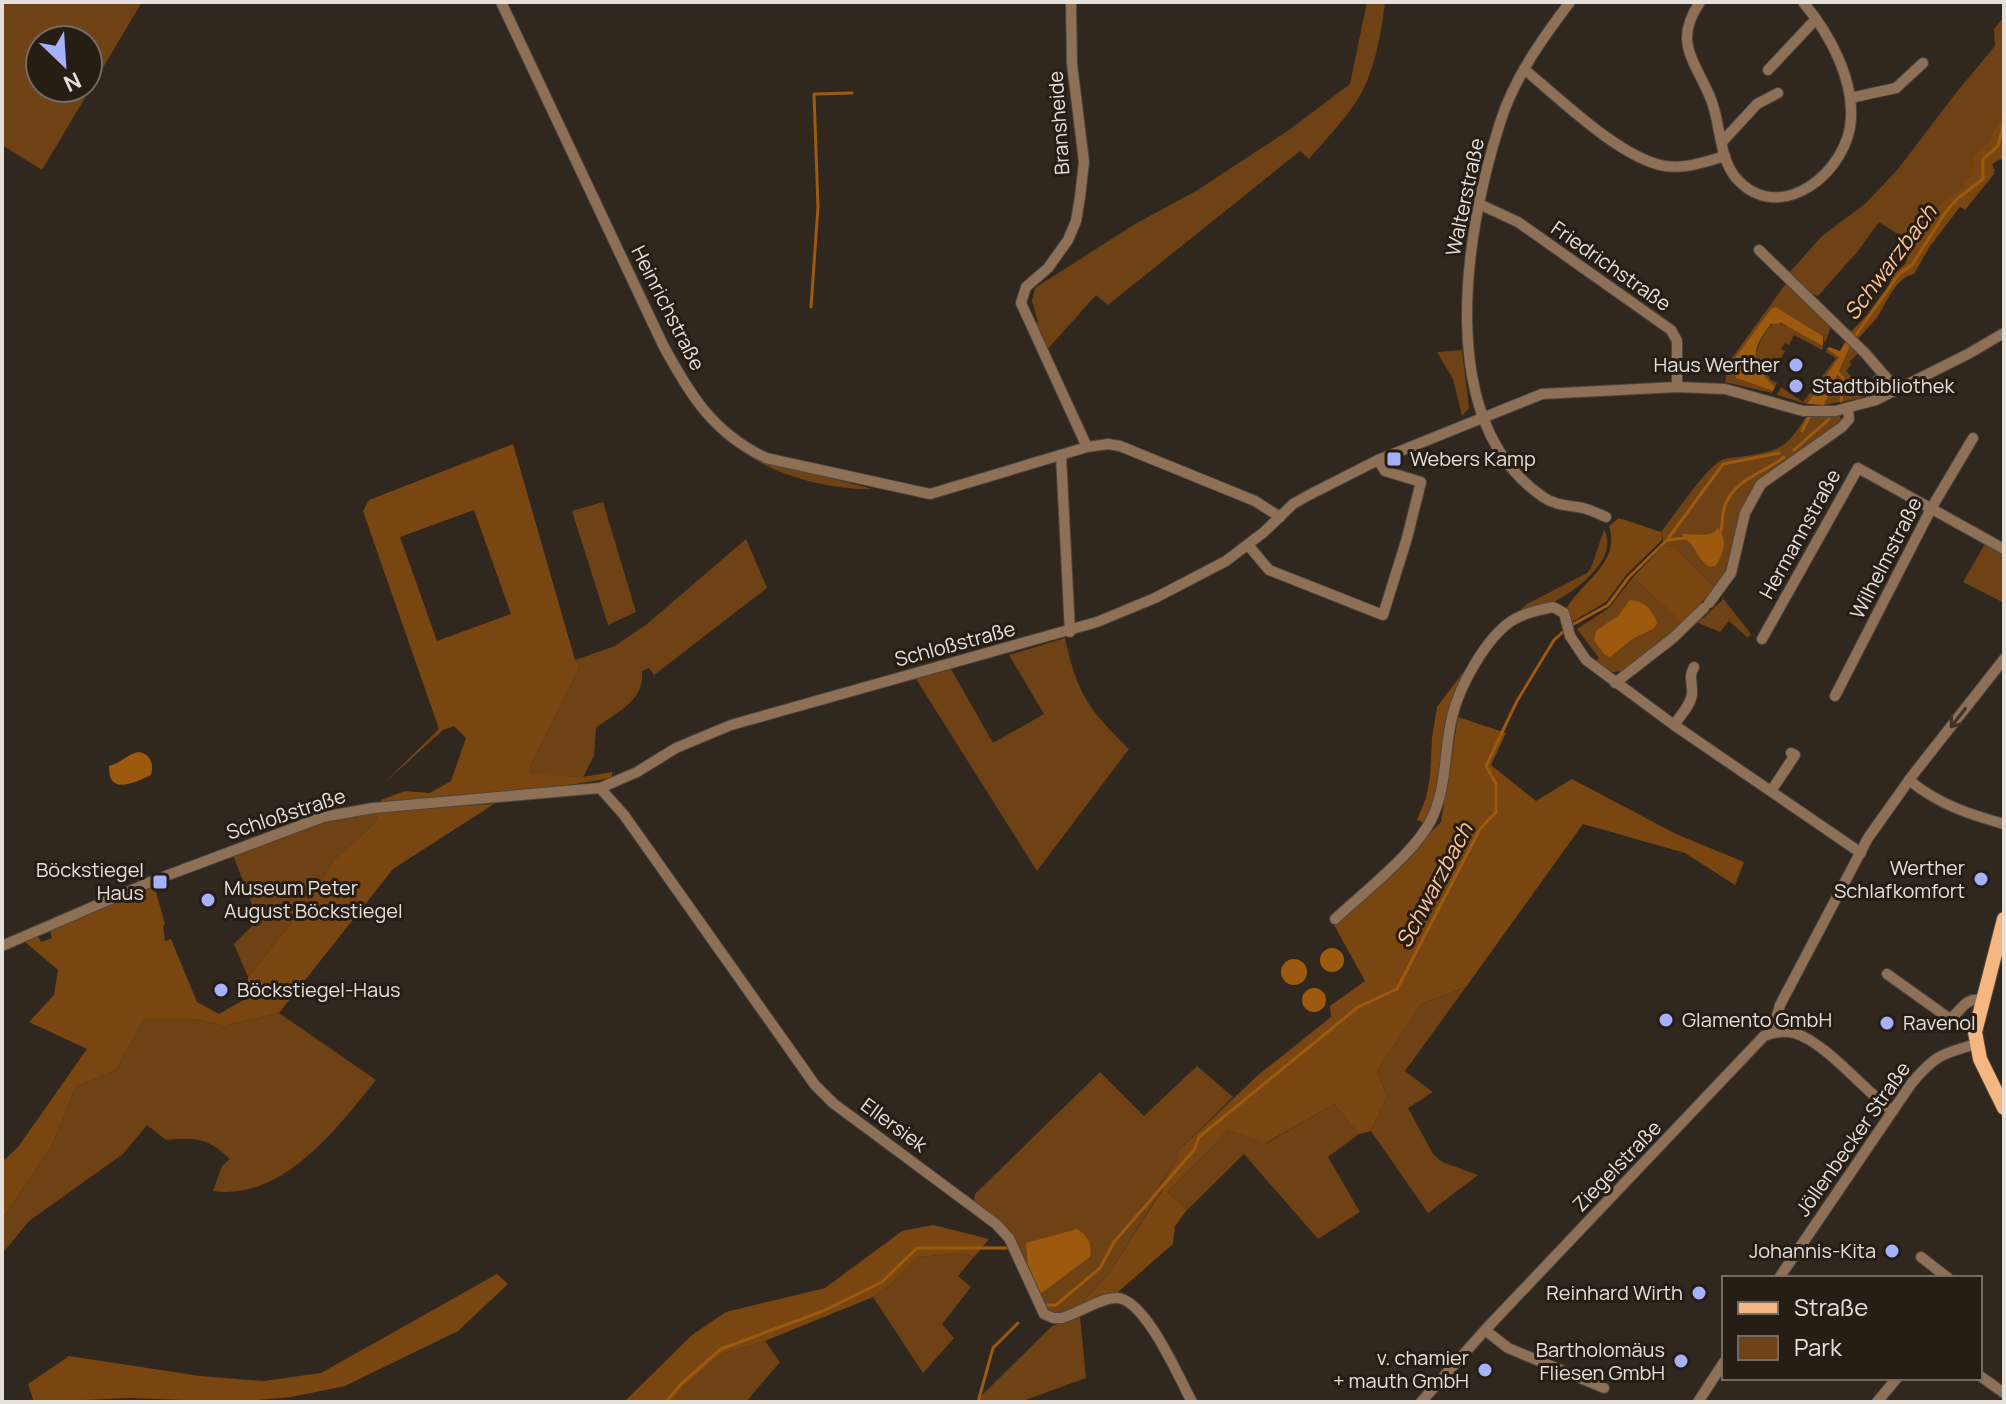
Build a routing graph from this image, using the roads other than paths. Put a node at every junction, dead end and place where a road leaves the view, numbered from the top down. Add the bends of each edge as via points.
1 (501, 2) edge
2 (1071, 2) edge
3 (1570, 2) edge
4 (1700, 2) edge
5 (1803, 2) edge
6 (1816, 19) junction
7 (1923, 63) dead end
8 (1524, 69) junction
9 (1768, 70) dead end
10 (1778, 93) dead end
11 (1850, 98) junction
12 (1722, 142) junction
13 (1725, 156) junction
14 (1479, 204) junction
15 (1759, 250) dead end
16 (2004, 333) edge
17 (1677, 387) junction
18 (1897, 390) junction
19 (1848, 409) junction
20 (1481, 418) junction
21 (1973, 438) dead end
22 (1087, 447) junction
23 (1061, 455) junction
24 (1378, 460) junction
25 (1932, 507) junction
26 (1280, 517) junction
27 (1606, 517) dead end
28 (1248, 545) junction
29 (2004, 549) edge
30 (1070, 632) junction
31 (1762, 639) dead end
32 (2004, 659) edge
33 (1694, 667) dead end
34 (1615, 683) junction
35 (1835, 696) dead end
36 (1674, 725) junction
37 (1791, 753) dead end
38 (1909, 780) junction
39 (600, 788) junction
40 (1771, 791) junction
41 (2004, 824) edge
42 (1861, 853) junction
43 (1335, 919) dead end
44 (2004, 919) edge
45 (2, 946) edge
46 (1887, 974) dead end
47 (1982, 1000) junction
48 (1778, 1031) junction
49 (1976, 1044) junction
50 (2004, 1108) edge
51 (1893, 1111) junction
52 (1921, 1257) dead end
53 (1780, 1276) edge
54 (1945, 1276) edge
55 (1485, 1330) junction
56 (1722, 1365) edge
57 (1982, 1377) edge
58 (1895, 1380) edge
59 (1604, 1388) dead end
60 (2004, 1393) edge
61 (1192, 1402) edge
62 (1421, 1402) edge
63 (1698, 1402) edge
64 (1877, 1402) edge

1 - 23 street, Heinrichstraße via 660,339 680,376 727,436 766,458 930,494
2 - 22 street, Bransheide via 1072,64 1084,162 1080,197 1068,240 1026,287 1021,303
3 - 8 street, Walterstraße
4 - 12 street via 1686,27 1686,40 1711,98
5 - 6 street
6 - 9 street
6 - 11 street via 1843,71
7 - 11 street via 1896,88
8 - 13 street via 1647,162 1679,167
8 - 14 street, Walterstraße via 1500,121
10 - 12 street via 1757,104
11 - 13 street via 1851,124 1840,156 1810,188 1784,197 1755,193 1734,175
12 - 13 street
14 - 17 street, Friedrichstraße via 1518,222 1671,330 1677,341
14 - 20 street, Walterstraße via 1468,273 1469,360
15 - 18 street
16 - 18 street, Schloßstraße
17 - 19 street, Schloßstraße via 1725,389 1803,411
17 - 20 street, Schloßstraße via 1559,391
18 - 19 street, Schloßstraße
19 - 34 street via 1849,419 1842,427 1761,484 1745,513 1731,573 1706,605
20 - 24 street, Schloßstraße
20 - 27 street, Walterstraße via 1506,463 1536,492 1553,503
21 - 25 street, Wilhelmstraße
22 - 23 street, Heinrichstraße
22 - 26 street, Heinrichstraße via 1120,446 1255,501
23 - 30 street
24 - 26 street, Schloßstraße via 1309,495
24 - 28 street via 1385,471 1421,482 1383,615 1269,570
25 - 29 street, Hermannstraße
25 - 31 street, Hermannstraße via 1858,468
25 - 35 street, Wilhelmstraße
26 - 28 street, Schloßstraße
28 - 30 street, Schloßstraße via 1168,592
30 - 39 street, Schloßstraße via 731,725
32 -> 38 street
33 - 36 street via 1690,702
34 - 36 street
34 - 43 street via 1586,660 1561,609 1515,618 1494,638 1464,684 1452,716 1432,820
36 - 40 street
37 - 40 street via 1795,755
38 - 41 street via 1939,802
38 - 42 street
39 - 45 street, Schloßstraße via 334,814 159,878
39 - 61 street, Ellersiek via 815,1085 996,1224 1044,1314 1053,1318 1078,1313 1113,1297 1133,1305 1163,1346
40 - 42 street
42 - 48 street via 1780,1005
44 - 47 main road
46 - 47 street via 1950,1019 1968,1001
47 - 49 main road
48 - 51 street via 1798,1034 1817,1046
48 - 55 street, Ziegelstraße via 1764,1036
49 - 50 main road
49 - 51 street, Jöllenbecker Straße via 1929,1063
51 - 53 street, Jöllenbecker Straße
52 - 54 street
55 - 59 street via 1508,1348
55 - 62 street, Ziegelstraße
56 - 63 street
57 - 60 street
58 - 64 street

